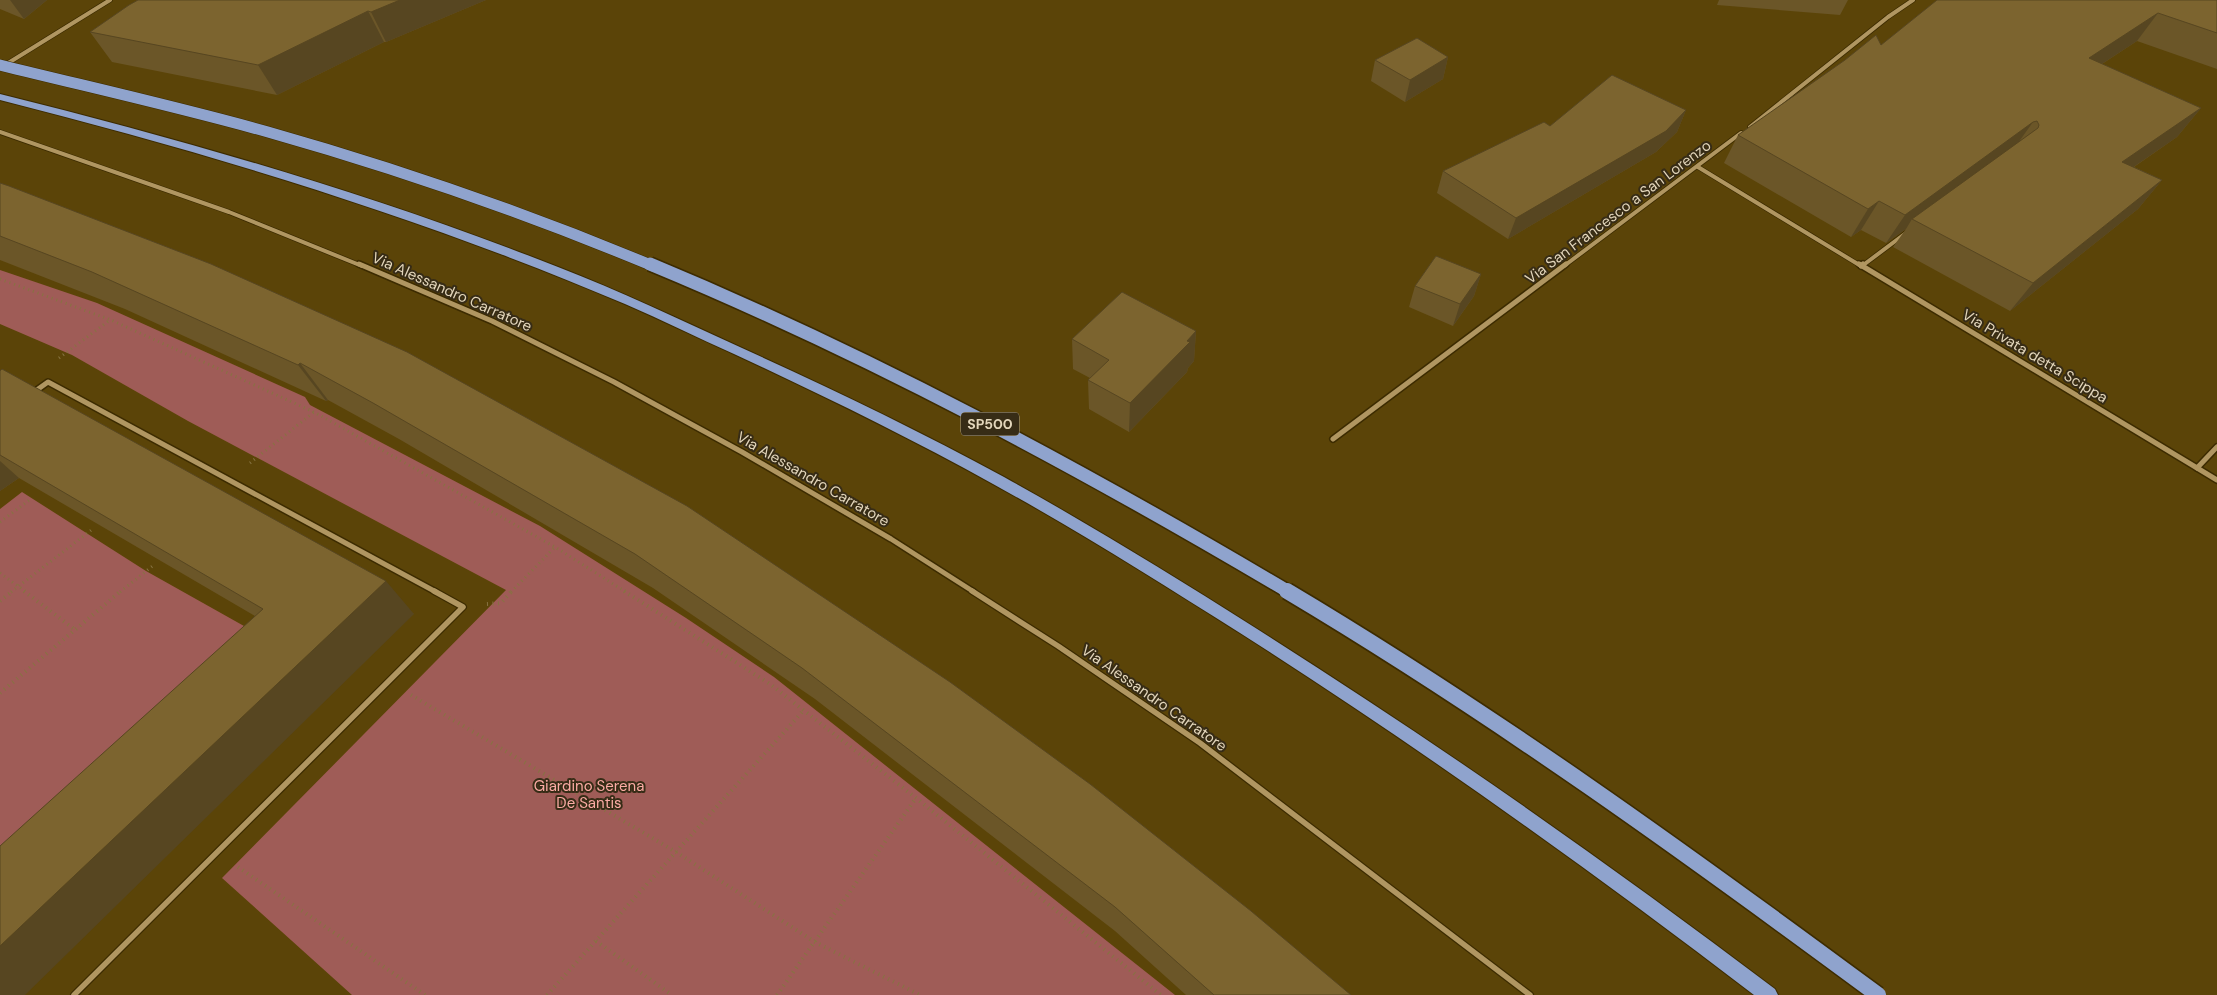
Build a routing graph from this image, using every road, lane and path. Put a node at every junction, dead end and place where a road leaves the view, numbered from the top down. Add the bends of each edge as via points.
1 (110, 0) edge
2 (1913, 0) edge
3 (0, 66) edge
4 (0, 97) edge
5 (0, 132) edge
6 (1698, 167) junction
7 (1907, 232) edge
8 (1861, 266) junction
9 (0, 279) edge
10 (111, 320) junction
11 (48, 382) junction
12 (24, 399) edge
13 (314, 412) junction
14 (1333, 439) dead end
15 (2217, 447) edge
16 (2197, 468) junction
17 (2217, 480) edge
18 (228, 481) junction
19 (32, 498) edge
20 (0, 522) edge
21 (94, 528) edge
22 (555, 547) junction
23 (155, 564) edge
24 (0, 572) edge
25 (20, 586) junction
26 (0, 601) edge
27 (463, 607) junction
28 (74, 629) junction
29 (388, 681) junction
30 (0, 693) edge
31 (804, 710) junction
32 (916, 798) junction
33 (676, 852) junction
34 (217, 853) junction
35 (596, 941) junction
36 (815, 942) junction
37 (74, 995) edge
38 (426, 995) edge
39 (547, 995) edge
40 (672, 995) edge
41 (777, 995) edge
42 (920, 995) edge
43 (1161, 995) edge
44 (1530, 995) edge
45 (1769, 995) edge
46 (1878, 995) edge

1 - 3 street
2 - 6 street, Via San Francesco a San Lorenzo
3 - 46 highway, SP500, bridge via 267,132 398,171 520,214 668,271 966,411 1130,500 1313,606 1514,735 1741,894
4 - 45 highway, SP500 via 233,159 496,246 633,302 933,445 1097,537 1278,649 1479,783
5 - 44 street, Via Alessandro Carratore via 229,212 492,321 614,382 742,452 891,539 1058,646 1200,743
6 - 8 street, Via Privata detta Scippa
6 - 14 street, Via San Francesco a San Lorenzo
7 - 8 street
8 - 16 street, Via Privata detta Scippa
9 - 10 path
10 - 11 path via 46,367
10 - 13 path
11 - 12 street
11 - 18 street
13 - 18 path
13 - 22 path
15 - 16 street
16 - 17 street, Via Privata detta Scippa
18 - 27 street
19 - 20 path
21 - 25 path
22 - 27 path via 501,603
22 - 31 path via 770,684
23 - 28 path
24 - 25 path
25 - 26 path
25 - 28 path
27 - 29 street
28 - 30 path
29 - 33 path
29 - 34 street
31 - 32 path
31 - 33 path
32 - 36 path
32 - 43 path
33 - 35 path
33 - 36 path
34 - 37 street
34 - 38 path
35 - 39 path
35 - 40 path
36 - 41 path
36 - 42 path

